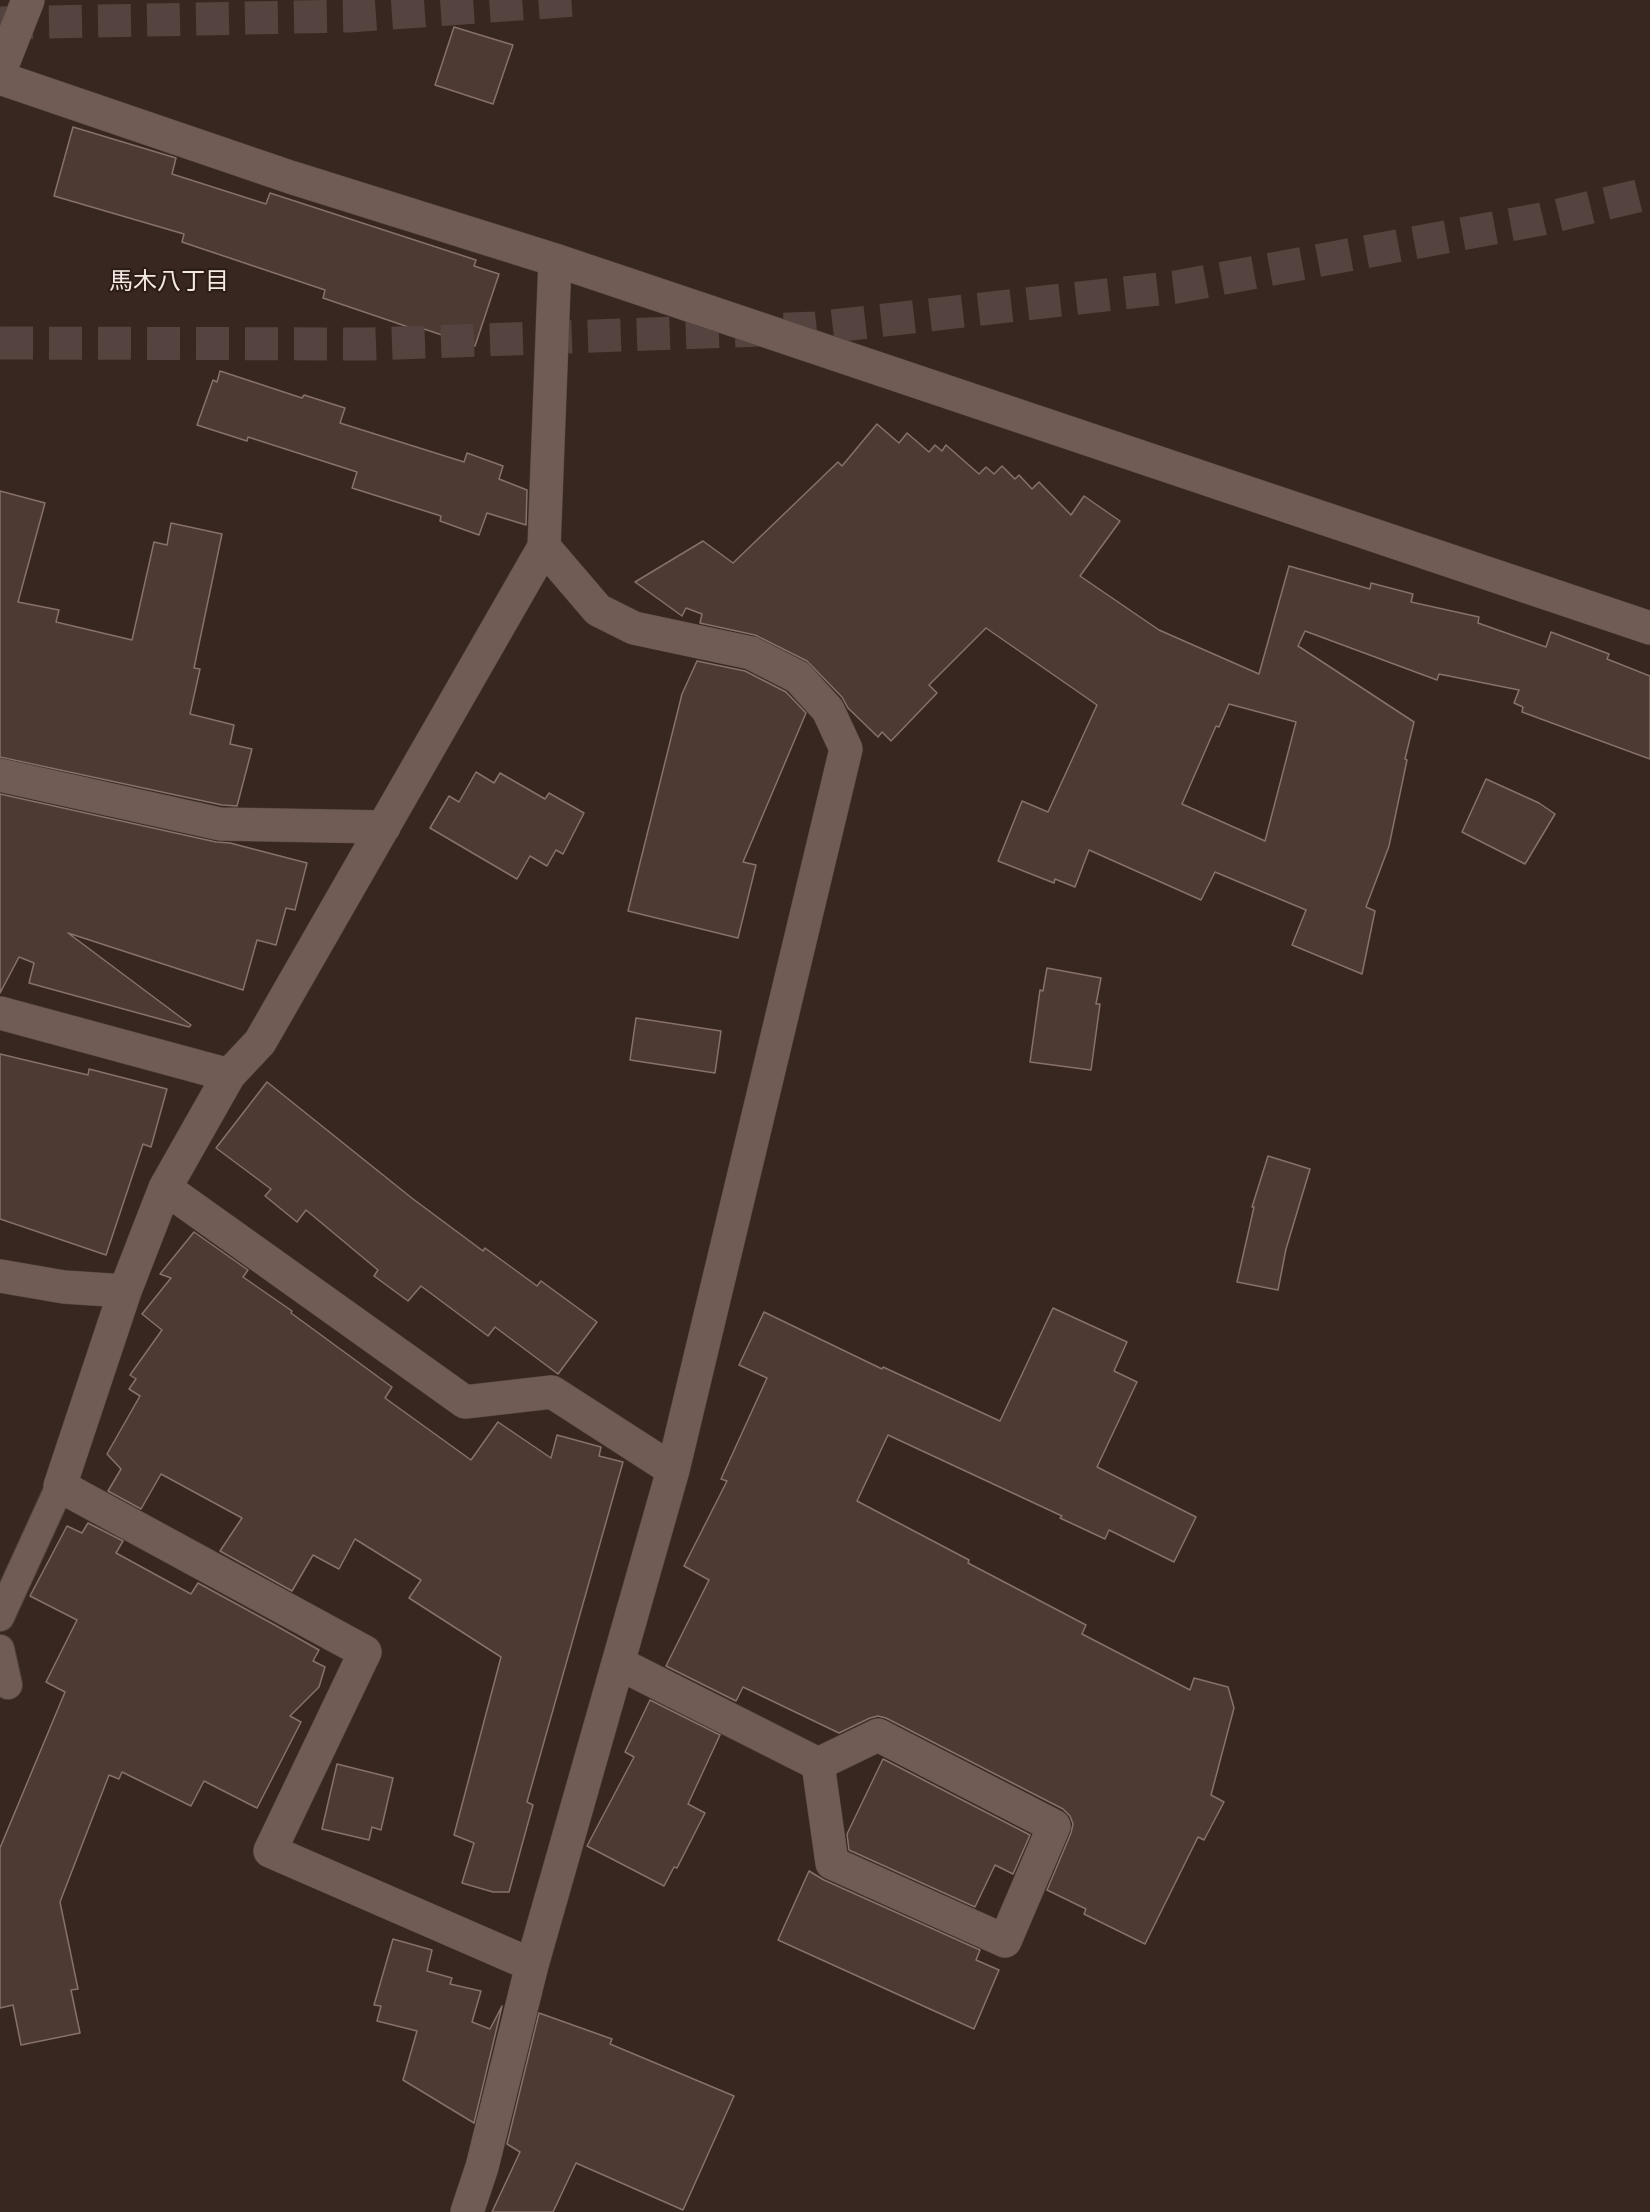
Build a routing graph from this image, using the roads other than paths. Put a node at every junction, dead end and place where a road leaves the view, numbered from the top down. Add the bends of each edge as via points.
1 (28, 0) edge
2 (0, 71) edge
3 (0, 78) edge
4 (555, 260) junction
5 (544, 547) junction
6 (1650, 628) edge
7 (0, 775) edge
8 (384, 827) junction
9 (0, 1013) edge
10 (230, 1075) junction
11 (165, 1188) junction
12 (0, 1276) edge
13 (125, 1291) junction
14 (673, 1470) junction
15 (60, 1486) junction
16 (0, 1617) edge
17 (0, 1649) edge
18 (618, 1663) junction
19 (8, 1685) dead end
20 (818, 1764) junction
21 (532, 1965) junction
22 (467, 2212) edge

1 - 2 street
3 - 4 street via 290,177
4 - 5 street
4 - 6 street
5 - 8 street
5 - 14 street via 598,610 634,628 752,653 798,677 828,710 846,749
7 - 8 street via 220,824
8 - 10 street via 260,1042
9 - 10 street
10 - 11 street
11 - 13 street
11 - 14 street via 465,1402 552,1392
12 - 13 street via 64,1287
13 - 15 street
14 - 18 street
15 - 16 lane
15 - 21 street via 365,1652 270,1851
17 - 19 lane
18 - 20 street
18 - 21 street
20 - 20 street via 878,1736 1054,1826 1005,1941 832,1863
21 - 22 street via 482,2167

